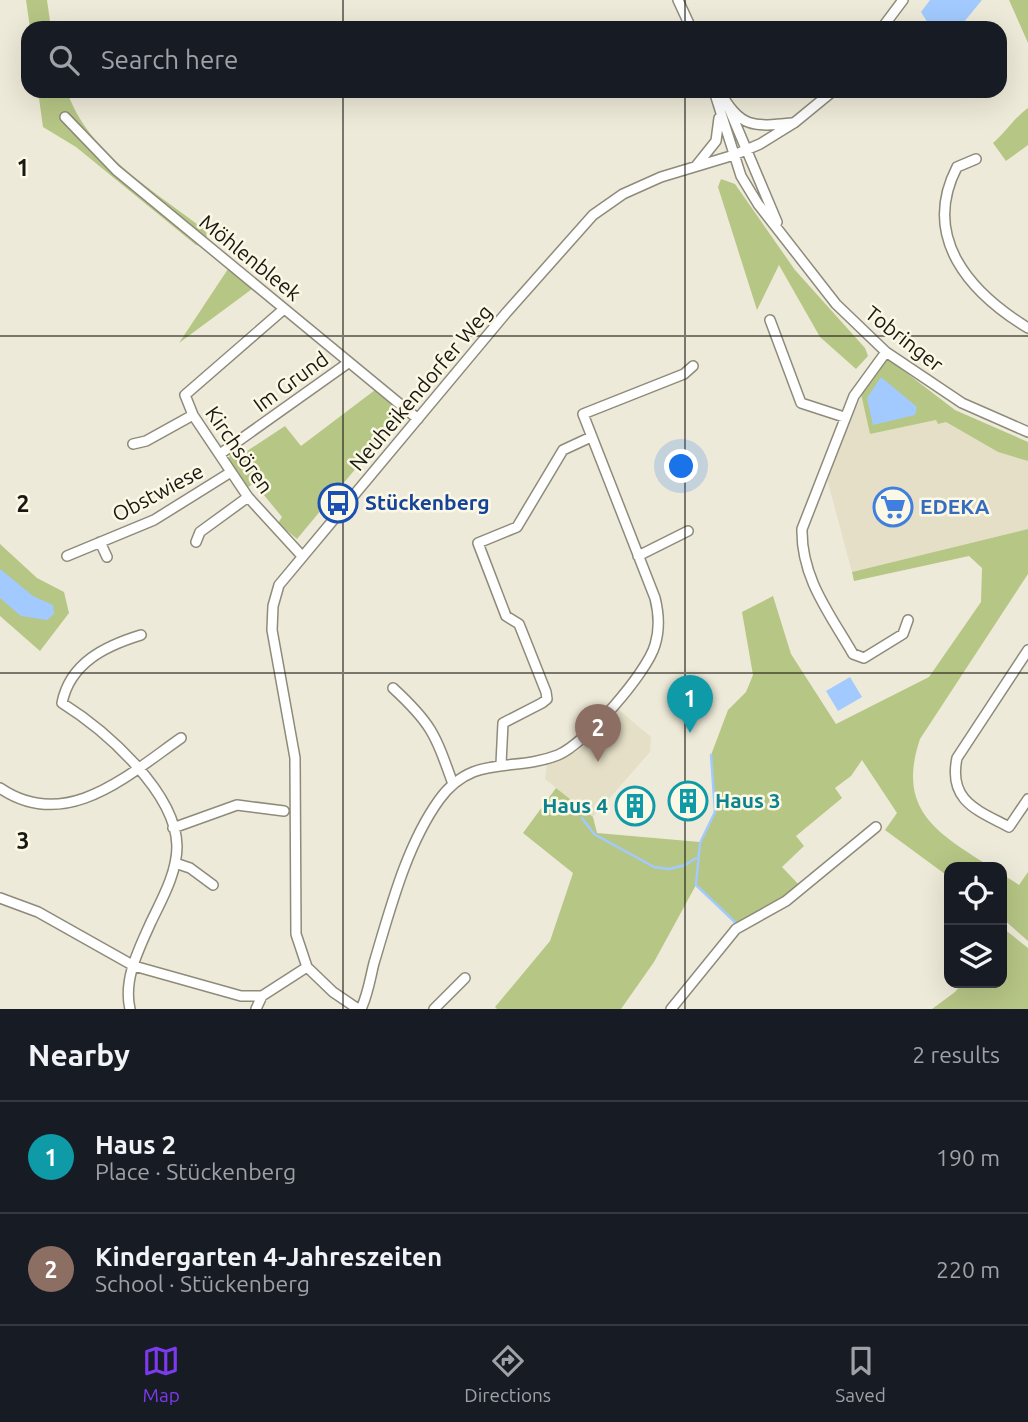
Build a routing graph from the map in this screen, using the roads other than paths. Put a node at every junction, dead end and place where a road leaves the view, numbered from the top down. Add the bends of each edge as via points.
1 (678, 0) edge
2 (903, 0) edge
3 (688, 21) edge
4 (887, 21) edge
5 (719, 98) edge
6 (722, 98) edge
7 (824, 98) edge
8 (723, 104) junction
9 (65, 117) dead end
10 (794, 122) junction
11 (748, 149) junction
12 (734, 155) junction
13 (976, 159) dead end
14 (695, 168) junction
15 (785, 240) junction
16 (284, 309) junction
17 (770, 320) dead end
18 (1028, 328) edge
19 (886, 352) junction
20 (348, 363) junction
21 (693, 366) dead end
22 (193, 415) junction
23 (845, 417) junction
24 (418, 419) junction
25 (1028, 432) edge
26 (591, 437) junction
27 (133, 444) dead end
28 (220, 454) junction
29 (231, 472) junction
30 (248, 497) junction
31 (688, 531) dead end
32 (100, 542) junction
33 (196, 542) dead end
34 (67, 556) dead end
35 (302, 556) junction
36 (638, 556) junction
37 (107, 557) dead end
38 (908, 620) dead end
39 (141, 635) dead end
40 (1028, 650) edge
41 (393, 688) dead end
42 (181, 738) dead end
43 (501, 764) junction
44 (137, 768) junction
45 (453, 784) junction
46 (0, 788) edge
47 (1028, 799) edge
48 (284, 811) dead end
49 (876, 827) dead end
50 (173, 828) junction
51 (175, 863) junction
52 (213, 885) dead end
53 (0, 898) edge
54 (134, 966) junction
55 (307, 967) junction
56 (464, 978) dead end
57 (262, 996) junction
58 (348, 1006) edge
59 (130, 1009) edge
60 (257, 1009) edge
61 (360, 1009) edge
62 (434, 1009) edge
63 (671, 1009) edge

1 - 3 street
2 - 4 street
5 - 8 street
6 - 8 street
7 - 10 street, Neuheikendorfer Weg
8 - 10 street via 753,125
8 - 11 street, Tobringer
8 - 12 street, Tobringer
8 - 14 street via 718,136
9 - 16 street, Möhlenbleek via 99,155
10 - 11 street, Neuheikendorfer Weg
11 - 12 street, Neuheikendorfer Weg
11 - 15 street, Tobringer
12 - 14 street, Neuheikendorfer Weg
12 - 15 street, Tobringer via 741,176
13 - 18 street via 957,167 948,184 944,214 950,246 976,287
14 - 24 street, Neuheikendorfer Weg via 623,194 593,215
15 - 19 street, Tobringer via 836,304
16 - 20 street, Möhlenbleek
16 - 22 street, Kirchsören via 185,395
17 - 23 street via 801,404
19 - 23 street via 859,385
19 - 25 street, Tobringer via 962,403
20 - 24 street, Möhlenbleek
20 - 28 street, Im Grund
21 - 26 street via 684,374 583,414
22 - 27 street
22 - 28 street, Kirchsören
23 - 38 street via 802,529 807,575 853,654 864,658 903,634
24 - 35 street, Neuheikendorfer Weg
26 - 36 street
26 - 43 street via 564,450 517,527 478,543 506,615 519,624 547,692 542,704 503,723
28 - 29 street, Kirchsören
29 - 30 street, Kirchsören
29 - 32 street, Obstwiese via 154,520
30 - 33 street via 200,532
30 - 35 street, Kirchsören
31 - 36 street
32 - 34 street, Obstwiese
32 - 37 street, Obstwiese
35 - 55 street, Neuheikendorfer Weg via 279,585 272,630 295,758 296,934
36 - 43 street via 659,612 657,637 646,663 578,744 545,759
39 - 44 street via 107,646 84,663 65,690 62,703 107,735
40 - 47 street via 957,758 953,774 964,802 1009,827
41 - 45 street via 434,732
42 - 44 street
43 - 45 street via 481,768
44 - 46 street via 77,803 42,805
44 - 50 street via 160,799
45 - 61 street via 438,801 405,868
48 - 50 street via 237,805
49 - 63 street via 795,895 737,929
50 - 51 street
51 - 52 street
51 - 54 street
53 - 54 street via 38,912
54 - 57 street via 241,996
54 - 59 street via 127,996
55 - 57 street
55 - 58 street
56 - 62 street
57 - 60 street
58 - 61 street

